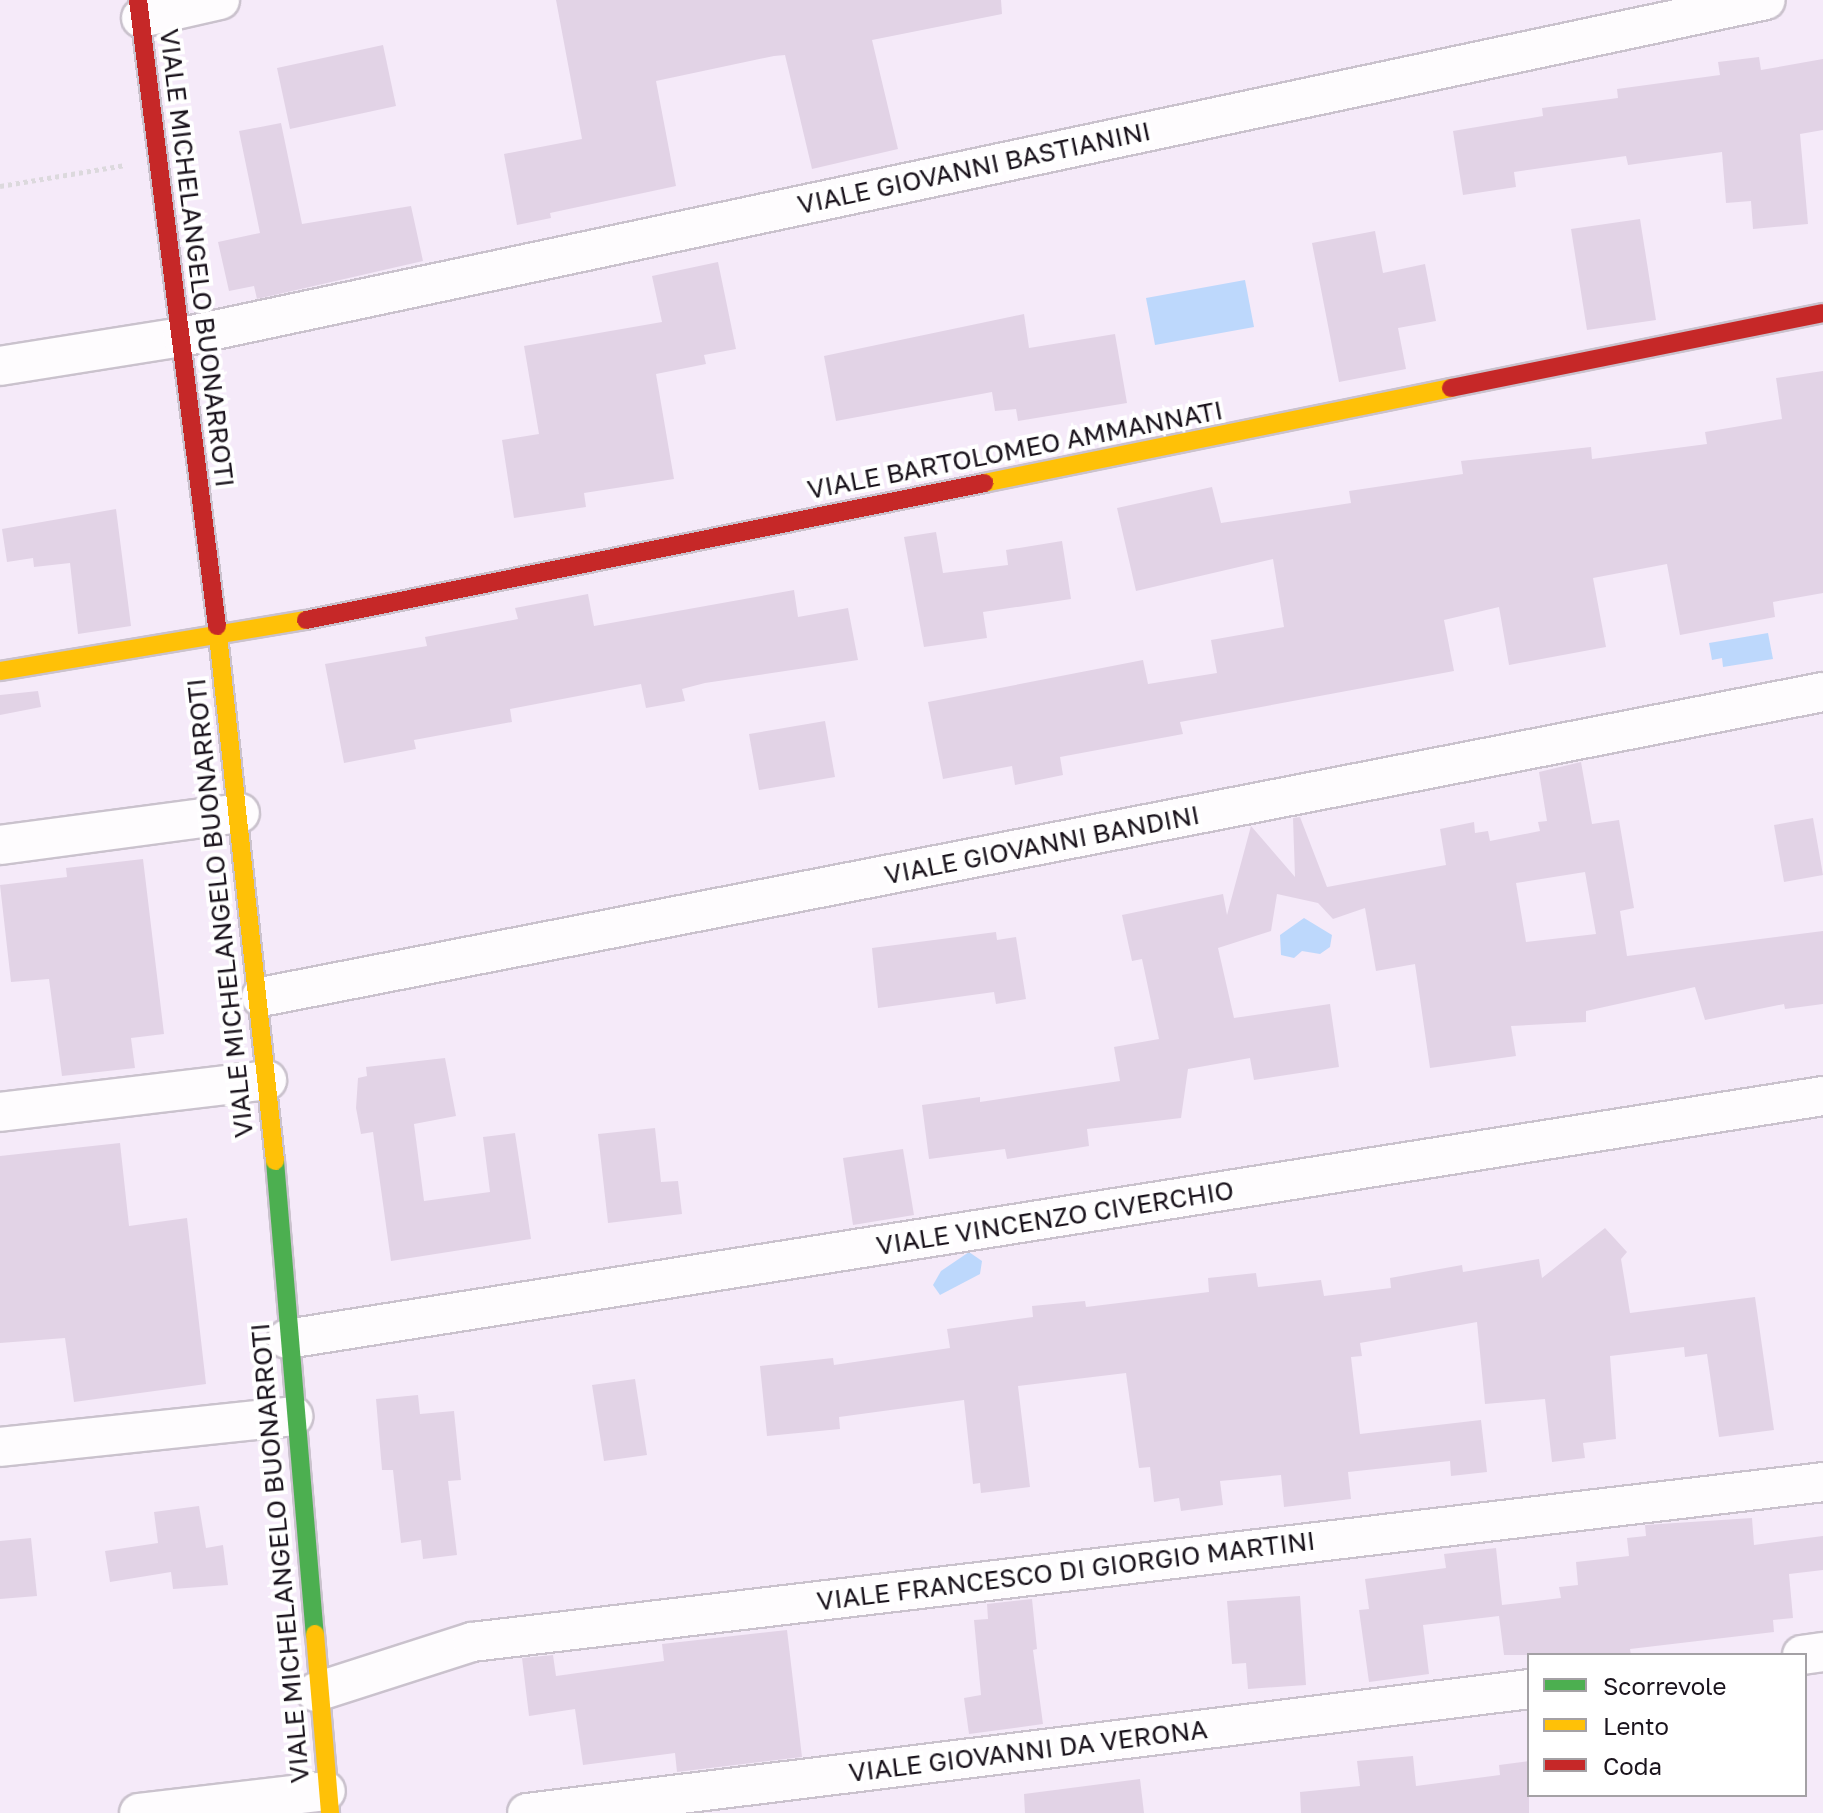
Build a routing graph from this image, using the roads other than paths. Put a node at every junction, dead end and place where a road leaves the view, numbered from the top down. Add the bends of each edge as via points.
1 (220, 0) edge
2 (1766, 0) edge
3 (139, 9) edge
4 (1823, 313) edge
5 (182, 337) junction
6 (0, 366) edge
7 (216, 638) junction
8 (0, 671) edge
9 (1823, 692) edge
10 (240, 813) junction
11 (0, 845) edge
12 (261, 997) junction
13 (267, 1080) junction
14 (1823, 1096) edge
15 (0, 1112) edge
16 (287, 1339) junction
17 (293, 1416) junction
18 (0, 1447) edge
19 (1823, 1482) edge
20 (1527, 1689) edge
21 (316, 1692) junction
22 (328, 1802) edge
23 (139, 1813) edge
24 (527, 1813) edge

1 - 3 street
2 - 5 street, VIALE GIOVANNI BASTIANINI
3 - 5 street, VIALE MICHELANGELO BUONARROTI
4 - 7 street, VIALE BARTOLOMEO AMMANNATI
5 - 6 street, VIALE GIOVANNI BASTIANINI
5 - 7 street, VIALE MICHELANGELO BUONARROTI
7 - 8 street, VIALE BARTOLOMEO AMMANNATI
7 - 10 street, VIALE MICHELANGELO BUONARROTI
9 - 12 street, VIALE GIOVANNI BANDINI
10 - 11 street
10 - 12 street, VIALE MICHELANGELO BUONARROTI
12 - 13 street, VIALE MICHELANGELO BUONARROTI
13 - 15 street
13 - 16 street, VIALE MICHELANGELO BUONARROTI
14 - 16 street, VIALE VINCENZO CIVERCHIO
16 - 17 street, VIALE MICHELANGELO BUONARROTI
17 - 18 street
17 - 21 street, VIALE MICHELANGELO BUONARROTI
19 - 21 street, VIALE FRANCESCO DI GIORGIO MARTINI via 472,1642
20 - 24 street, VIALE GIOVANNI DA VERONA
21 - 22 street, VIALE MICHELANGELO BUONARROTI
22 - 23 street

